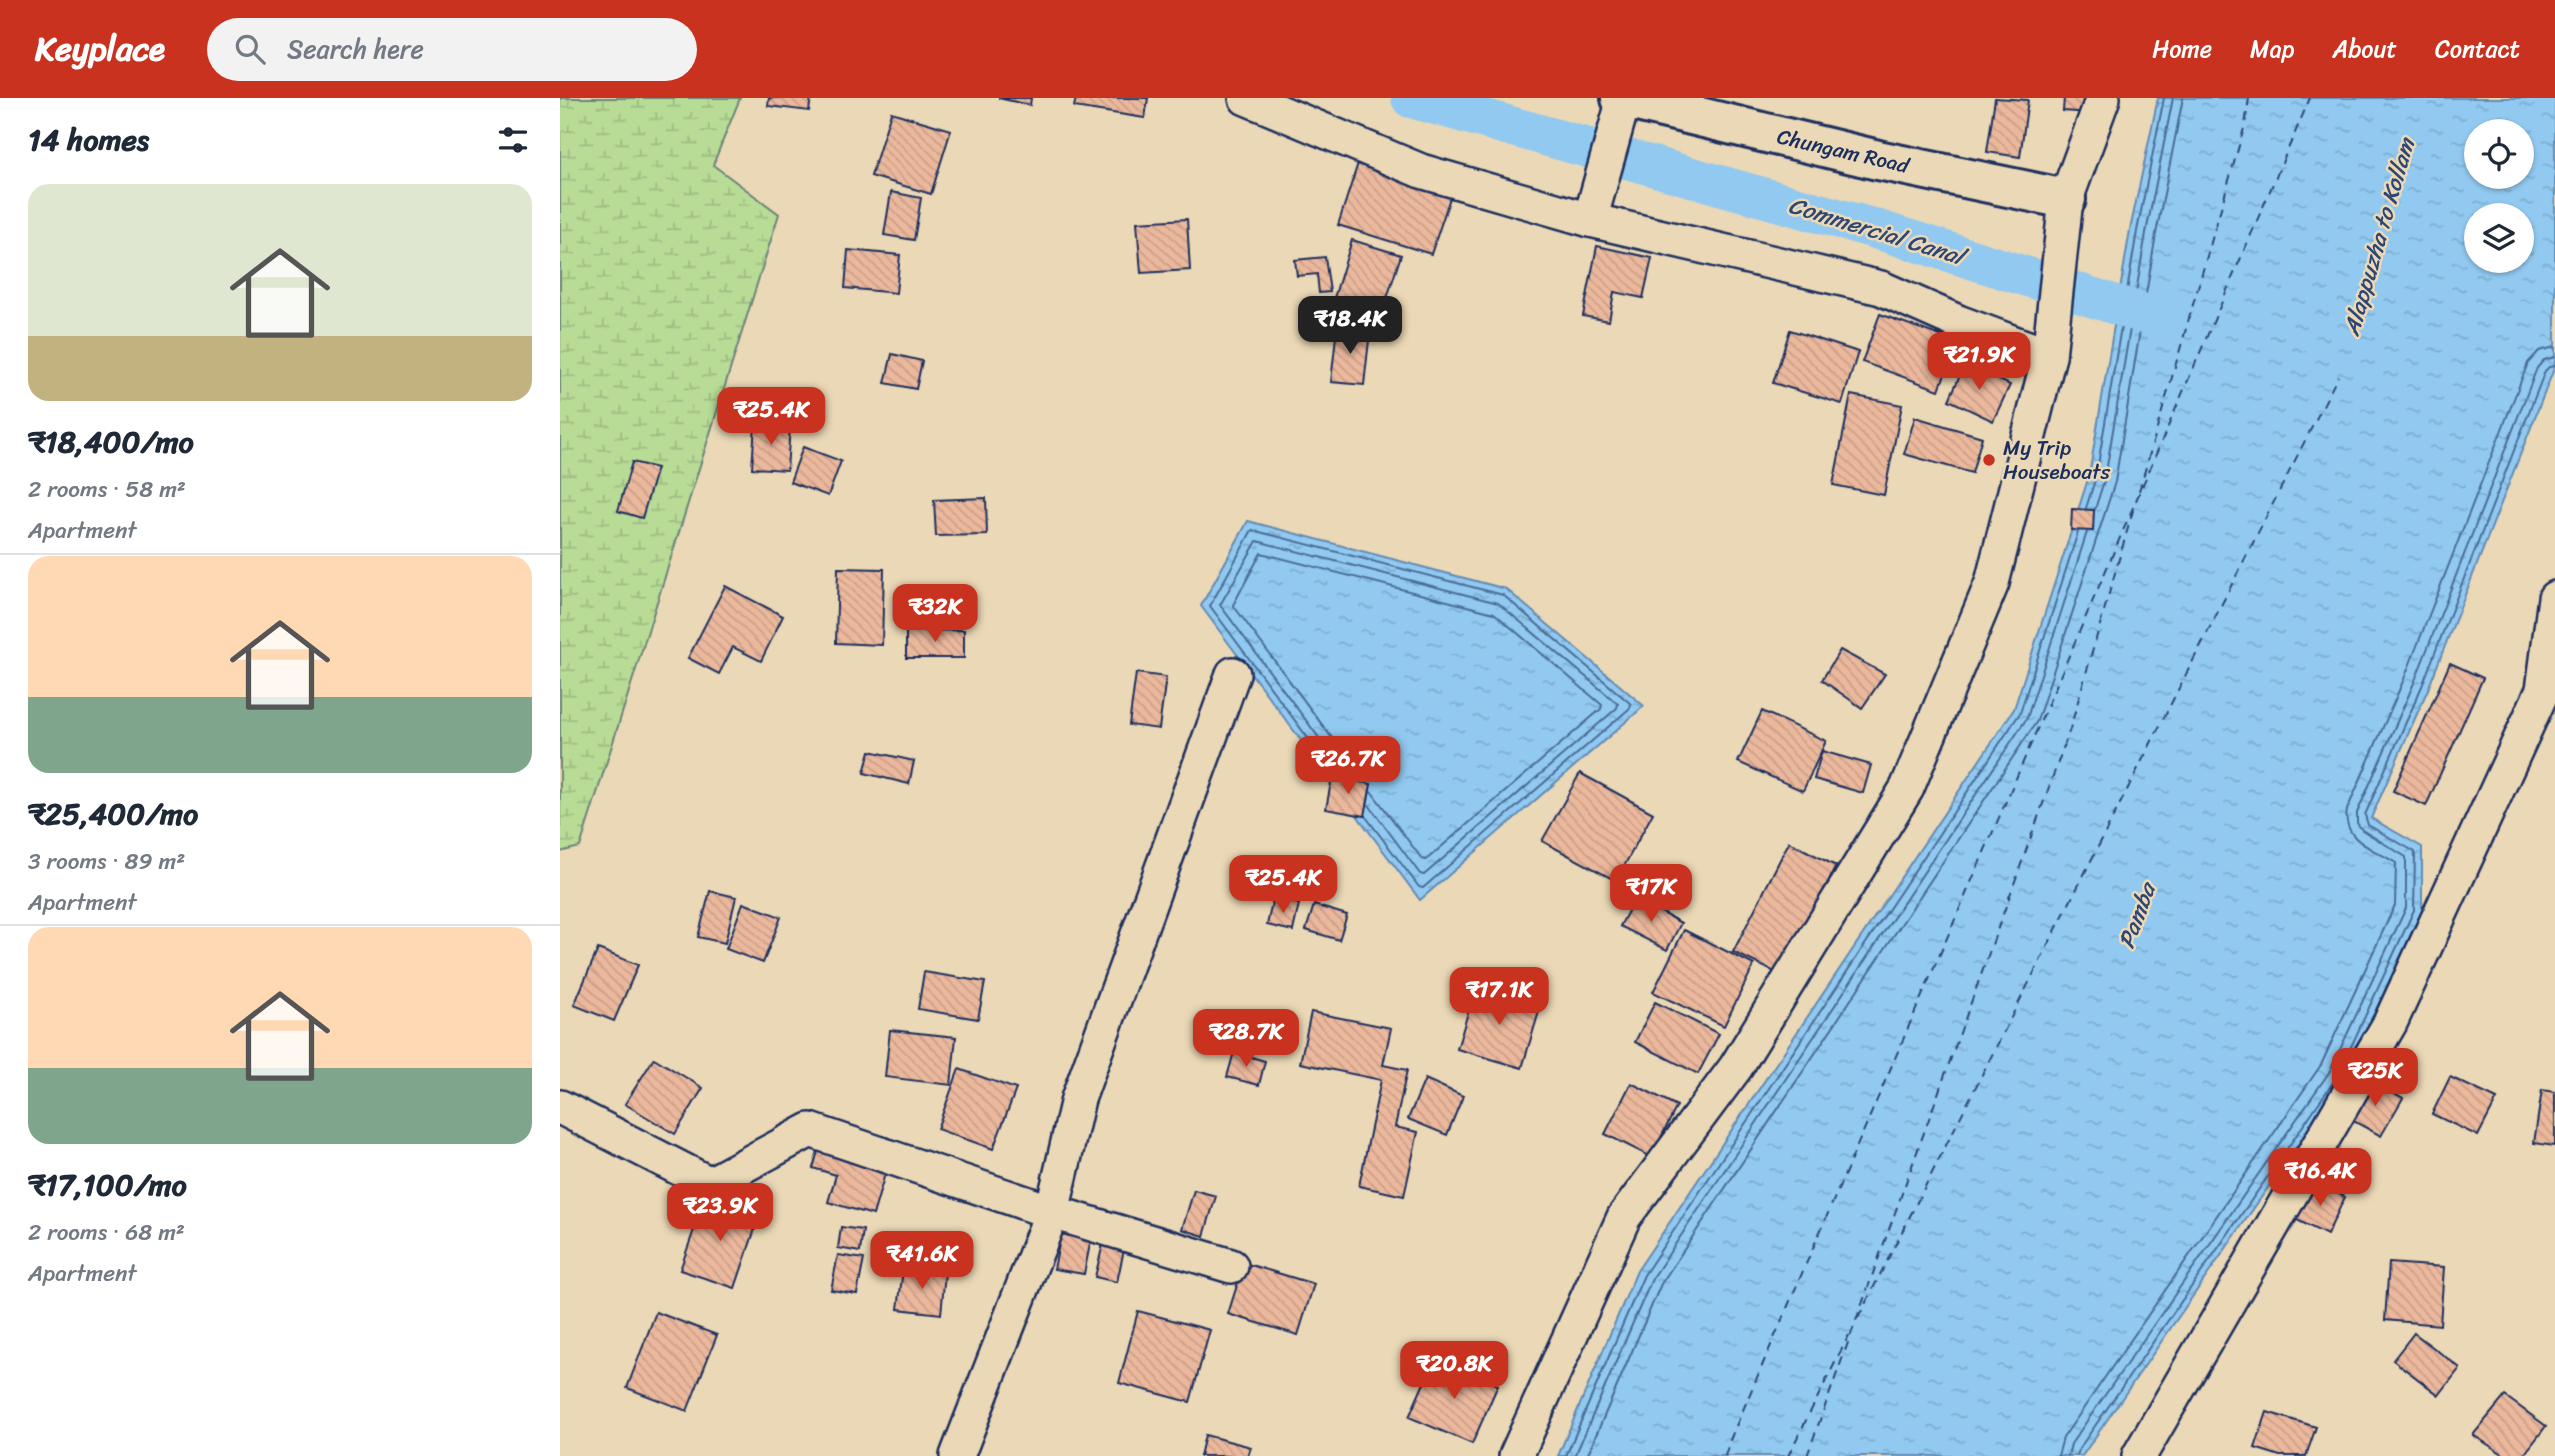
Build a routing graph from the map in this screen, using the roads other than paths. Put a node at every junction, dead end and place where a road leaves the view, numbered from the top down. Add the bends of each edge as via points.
1 (1246, 98) edge
2 (2103, 98) edge
3 (1622, 99) edge
4 (2064, 215) junction
5 (1590, 220) junction
6 (2050, 350) junction
7 (2555, 598) edge
8 (1233, 674) dead end
9 (560, 1107) edge
10 (1052, 1212) junction
11 (1231, 1266) dead end
12 (957, 1456) edge
13 (1516, 1456) edge
14 (2139, 1456) edge

1 - 5 street via 1421,171
2 - 4 street
3 - 4 main road, Chungam Road via 1878,160
3 - 5 street
4 - 6 street
5 - 6 street via 1881,288 1958,322
6 - 13 street via 1992,583 1907,788 1736,1067 1624,1217
7 - 14 street via 2543,690 2390,1023
8 - 10 street via 1078,1099
9 - 10 street via 710,1184 810,1130
10 - 11 street
10 - 12 street

